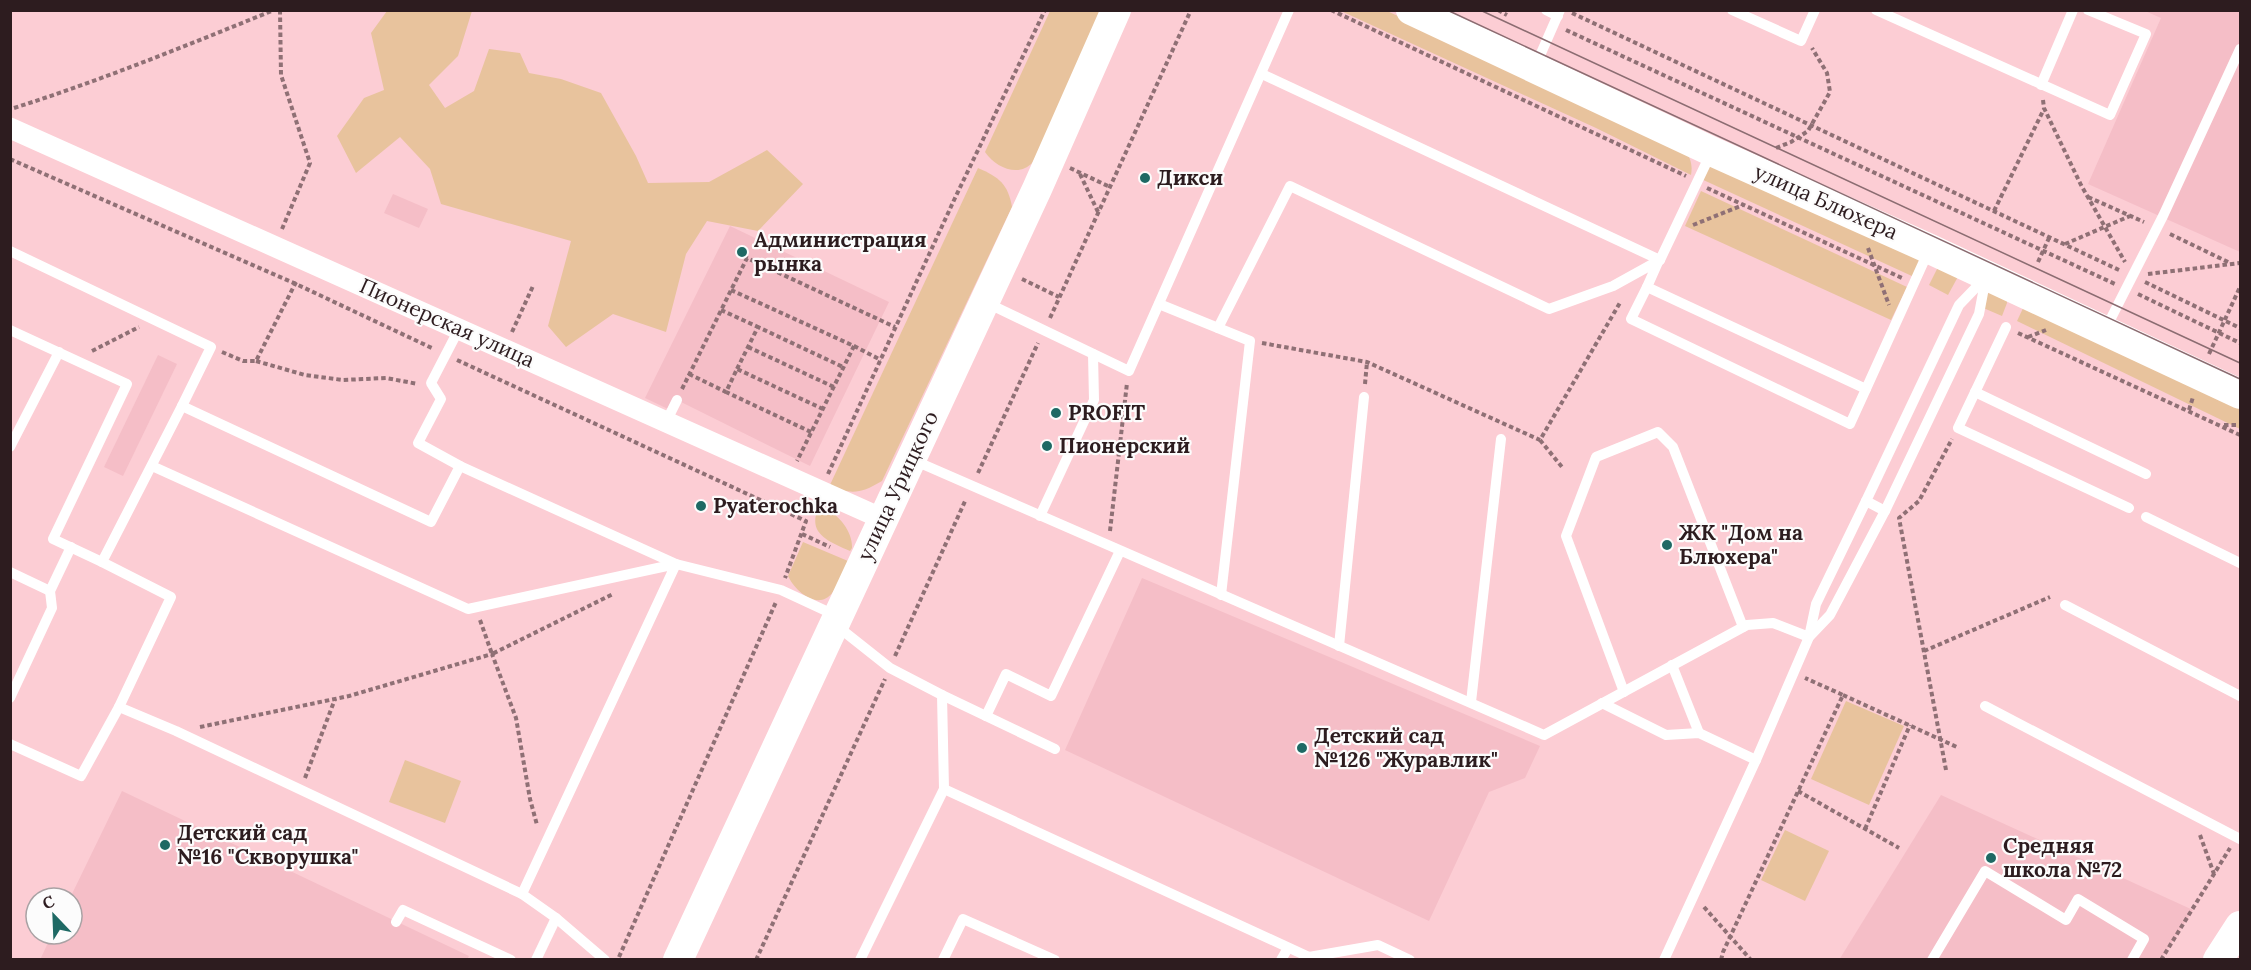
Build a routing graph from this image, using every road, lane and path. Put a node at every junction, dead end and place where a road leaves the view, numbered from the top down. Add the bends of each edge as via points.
1 (274, 10) edge
2 (280, 10) edge
3 (1045, 10) edge
4 (1116, 10) edge
5 (1288, 10) edge
6 (1330, 10) edge
7 (1411, 10) edge
8 (1498, 10) edge
9 (1546, 10) edge
10 (1732, 10) edge
11 (1815, 10) edge
12 (1876, 10) edge
13 (2073, 10) edge
14 (2088, 10) edge
15 (1507, 15) dead end
16 (1560, 16) edge
17 (1801, 41) junction
18 (2241, 49) edge
19 (1535, 67) junction
20 (1262, 74) junction
21 (2041, 85) junction
22 (2044, 108) junction
23 (10, 109) edge
24 (1812, 126) junction
25 (10, 128) edge
26 (1796, 138) junction
27 (1776, 147) dead end
28 (1711, 151) junction
29 (10, 159) edge
30 (1069, 168) dead end
31 (1080, 173) junction
32 (1688, 178) dead end
33 (1701, 186) dead end
34 (1110, 188) dead end
35 (2087, 196) junction
36 (1743, 205) junction
37 (1098, 212) dead end
38 (1994, 212) junction
39 (2130, 215) junction
40 (1856, 216) junction
41 (2105, 226) junction
42 (2157, 228) junction
43 (1672, 232) junction
44 (2049, 238) junction
45 (2065, 245) junction
46 (1930, 249) junction
47 (2043, 250) junction
48 (10, 251) edge
49 (285, 251) junction
50 (1659, 260) junction
51 (2038, 262) dead end
52 (2241, 263) edge
53 (2231, 264) junction
54 (1874, 265) junction
55 (1638, 272) junction
56 (1986, 276) junction
57 (2132, 276) junction
58 (1019, 277) dead end
59 (1914, 283) junction
60 (296, 284) junction
61 (533, 286) dead end
62 (1647, 287) junction
63 (2241, 287) edge
64 (2126, 289) junction
65 (731, 290) junction
66 (1059, 297) dead end
67 (984, 302) junction
68 (1159, 304) junction
69 (721, 309) junction
70 (154, 319) junction
71 (2225, 320) junction
72 (1896, 323) junction
73 (758, 327) junction
74 (895, 327) junction
75 (2007, 327) joint
76 (1218, 328) junction
77 (2241, 328) edge
78 (459, 329) junction
79 (10, 330) edge
80 (2104, 330) junction
81 (2219, 333) junction
82 (1251, 341) junction
83 (2241, 343) edge
84 (854, 346) junction
85 (211, 347) junction
86 (748, 347) junction
87 (504, 349) junction
88 (59, 352) junction
89 (1093, 354) junction
90 (446, 355) junction
91 (76, 360) junction
92 (881, 360) junction
93 (256, 361) junction
94 (1367, 362) junction
95 (2205, 362) dead end
96 (844, 367) junction
97 (737, 369) junction
98 (1129, 371) junction
99 (689, 374) junction
100 (431, 383) junction
101 (834, 387) junction
102 (1866, 389) junction
103 (726, 392) junction
104 (1976, 392) junction
105 (2241, 394) edge
106 (1364, 397) joint
107 (677, 400) joint
108 (182, 406) junction
109 (823, 409) junction
110 (666, 422) junction
111 (2220, 425) junction
112 (2241, 425) edge
113 (1958, 428) junction
114 (811, 432) junction
115 (2241, 435) edge
116 (1501, 439) dead end
117 (1540, 440) junction
118 (10, 447) edge
119 (910, 459) junction
120 (152, 466) junction
121 (460, 466) junction
122 (1562, 467) dead end
123 (2146, 474) dead end
124 (827, 477) dead end
125 (789, 478) junction
126 (1866, 501) junction
127 (2129, 508) dead end
128 (1885, 511) junction
129 (1040, 516) junction
130 (2145, 517) dead end
131 (883, 519) junction
132 (801, 534) junction
133 (1108, 546) junction
134 (830, 547) dead end
135 (71, 548) junction
136 (1120, 551) junction
137 (102, 562) junction
138 (2241, 563) edge
139 (676, 564) junction
140 (10, 572) edge
141 (622, 590) dead end
142 (781, 590) junction
143 (50, 591) junction
144 (1221, 595) junction
145 (2050, 597) dead end
146 (2065, 605) dead end
147 (476, 608) junction
148 (836, 620) junction
149 (1743, 627) junction
150 (1809, 637) junction
151 (1339, 646) junction
152 (1924, 651) junction
153 (492, 654) junction
154 (1672, 665) junction
155 (1793, 673) junction
156 (1624, 692) junction
157 (942, 695) junction
158 (1843, 695) junction
159 (2241, 696) edge
160 (10, 698) edge
161 (335, 699) junction
162 (1472, 702) junction
163 (1602, 703) junction
164 (1985, 706) dead end
165 (119, 707) junction
166 (986, 716) junction
167 (1910, 725) junction
168 (176, 731) junction
169 (1699, 734) junction
170 (1940, 738) junction
171 (10, 744) edge
172 (1959, 748) dead end
173 (1055, 749) dead end
174 (1756, 760) junction
175 (1946, 770) dead end
176 (944, 789) junction
177 (300, 790) junction
178 (1798, 791) junction
179 (2193, 814) junction
180 (1865, 829) junction
181 (2239, 838) edge
182 (1899, 848) dead end
183 (543, 849) junction
184 (2214, 874) junction
185 (522, 894) junction
186 (1694, 895) junction
187 (556, 918) junction
188 (396, 922) dead end
189 (2240, 928) edge
190 (1731, 936) junction
191 (1288, 948) junction
192 (511, 960) edge
193 (536, 960) edge
194 (605, 960) edge
195 (618, 960) edge
196 (678, 960) edge
197 (860, 960) edge
198 (943, 960) edge
199 (1055, 960) edge
200 (1281, 960) edge
201 (1410, 960) edge
202 (1664, 960) edge
203 (1721, 960) edge
204 (1751, 960) edge
205 (1932, 960) edge
206 (2132, 960) edge
207 (2161, 960) edge
208 (2218, 960) edge

1 - 23 path
2 - 49 path via 281,75 310,163 286,217
3 - 74 path
4 - 67 street, улица Урицкого
5 - 20 lane
6 - 32 path
7 - 19 street, улица Блюхера
8 - 15 path
9 - 16 lane
10 - 17 lane
11 - 17 lane
12 - 21 lane
13 - 21 lane
14 - 21 lane via 2146,34 2110,116
16 - 19 lane
16 - 24 path
16 - 26 path
17 - 24 path via 1810,45 1827,73 1830,92
18 - 42 lane
19 - 28 street, улица Блюхера
20 - 50 lane
20 - 68 lane
21 - 22 path
22 - 35 path
22 - 38 path
24 - 26 path
24 - 38 path
25 - 49 street, Пионерская улица
26 - 27 path
26 - 47 path
28 - 40 street, улица Блюхера
28 - 43 lane
29 - 60 path
30 - 31 path
31 - 34 path
31 - 37 path
33 - 36 path
35 - 39 path
35 - 41 path
36 - 43 path
36 - 54 path
38 - 44 path
39 - 41 path
39 - 42 path
40 - 46 street, улица Блюхера
40 - 54 path
41 - 45 path
41 - 57 path
42 - 53 path
42 - 57 lane
43 - 50 lane
44 - 45 path
44 - 47 path
45 - 57 path
46 - 56 street, улица Блюхера
46 - 59 lane
47 - 51 path
47 - 64 path
48 - 70 lane
49 - 60 path
49 - 78 street, Пионерская улица
50 - 55 lane
50 - 62 lane
52 - 53 path
53 - 57 path
54 - 59 path
54 - 72 path
55 - 76 lane via 1613,286 1549,309 1290,186
55 - 117 path
56 - 80 street, улица Блюхера
56 - 126 lane via 1959,305
56 - 128 lane via 1979,314
57 - 64 lane
57 - 71 path
58 - 66 path
59 - 72 lane
60 - 90 path
60 - 93 path
61 - 87 path
62 - 102 lane
62 - 102 lane via 1631,320 1850,424
63 - 71 path
64 - 80 lane
64 - 81 path
65 - 69 path
65 - 74 path via 747,258
65 - 84 path
67 - 89 lane
67 - 119 street, улица Урицкого
68 - 76 lane
68 - 98 lane
69 - 73 path
69 - 99 path
70 - 85 lane
70 - 91 path
71 - 77 path
71 - 81 path
72 - 102 lane
73 - 86 path
73 - 96 path
74 - 92 path
75 - 104 lane
75 - 111 path
76 - 82 lane
78 - 87 street, Пионерская улица
78 - 90 lane
79 - 88 lane
80 - 105 street, улица Блюхера
81 - 83 path
81 - 95 path
82 - 94 path
82 - 144 lane
84 - 92 path
84 - 96 path
85 - 93 path via 243,361
85 - 108 lane
86 - 97 path
86 - 101 path
87 - 110 street, Пионерская улица
88 - 91 lane
88 - 118 lane
89 - 98 lane
89 - 129 lane via 1094,400
90 - 100 lane
90 - 132 path via 806,521
91 - 135 lane via 127,384 53,539
92 - 124 path
93 - 100 path via 305,375 343,380 386,378
94 - 106 path
94 - 117 path
96 - 101 path
97 - 103 path
97 - 109 path
98 - 133 path
99 - 103 path
99 - 107 path
100 - 121 lane via 441,399 418,443
101 - 109 path
103 - 114 path
104 - 113 lane
104 - 123 lane
106 - 151 lane
107 - 110 lane
108 - 120 lane
108 - 121 lane via 431,522
109 - 114 path
110 - 125 street, Пионерская улица
111 - 112 path
111 - 115 path
113 - 127 lane
113 - 152 path via 1919,501 1899,518
114 - 125 path
116 - 162 lane
117 - 122 path
119 - 129 lane
119 - 131 street, улица Урицкого
120 - 137 lane
120 - 147 lane via 468,609
121 - 139 lane
125 - 131 street, Пионерская улица
126 - 128 lane
126 - 150 lane via 1816,604
128 - 150 lane via 1830,615
129 - 133 lane
130 - 138 lane
131 - 148 street, улица Урицкого
132 - 134 path
132 - 142 path
133 - 136 lane
135 - 137 lane
135 - 143 lane
136 - 144 lane
136 - 166 lane via 1051,696 1006,674
137 - 165 lane via 171,597
139 - 142 lane
139 - 147 lane
139 - 183 lane
140 - 143 lane
141 - 153 path
142 - 148 lane
142 - 195 path
143 - 160 lane via 52,608
144 - 151 lane
145 - 152 path
146 - 159 lane
147 - 153 path
148 - 157 lane via 890,668
148 - 196 street, улица Урицкого
149 - 150 lane via 1773,623
149 - 154 lane
149 - 156 lane via 1673,447 1659,432 1596,457 1566,536
150 - 155 lane
151 - 162 lane
152 - 170 path
153 - 161 path
153 - 183 path via 516,718
154 - 156 lane
154 - 169 lane
155 - 158 path
155 - 174 lane
156 - 163 lane
157 - 166 lane
157 - 176 lane
158 - 167 path
158 - 178 path
161 - 168 path
161 - 177 path
162 - 163 lane via 1544,735
163 - 169 lane via 1666,735
164 - 179 lane
165 - 168 lane
165 - 171 lane via 81,776
166 - 173 lane
167 - 170 path
167 - 180 path
168 - 177 lane
169 - 174 lane
170 - 172 path
170 - 175 path
174 - 186 lane
176 - 191 lane
176 - 197 lane
177 - 185 lane
178 - 180 path
178 - 190 path
179 - 181 lane
179 - 184 path
180 - 182 path
181 - 184 path
183 - 185 lane
184 - 207 path
185 - 187 lane
186 - 190 path
186 - 202 lane
187 - 193 lane
187 - 194 lane
188 - 192 lane via 403,910
189 - 208 street
190 - 203 path
190 - 204 path
191 - 200 lane
191 - 201 lane via 1309,957 1378,945
198 - 199 lane via 963,919
205 - 206 lane via 1985,871 2066,920 2078,899 2144,939

